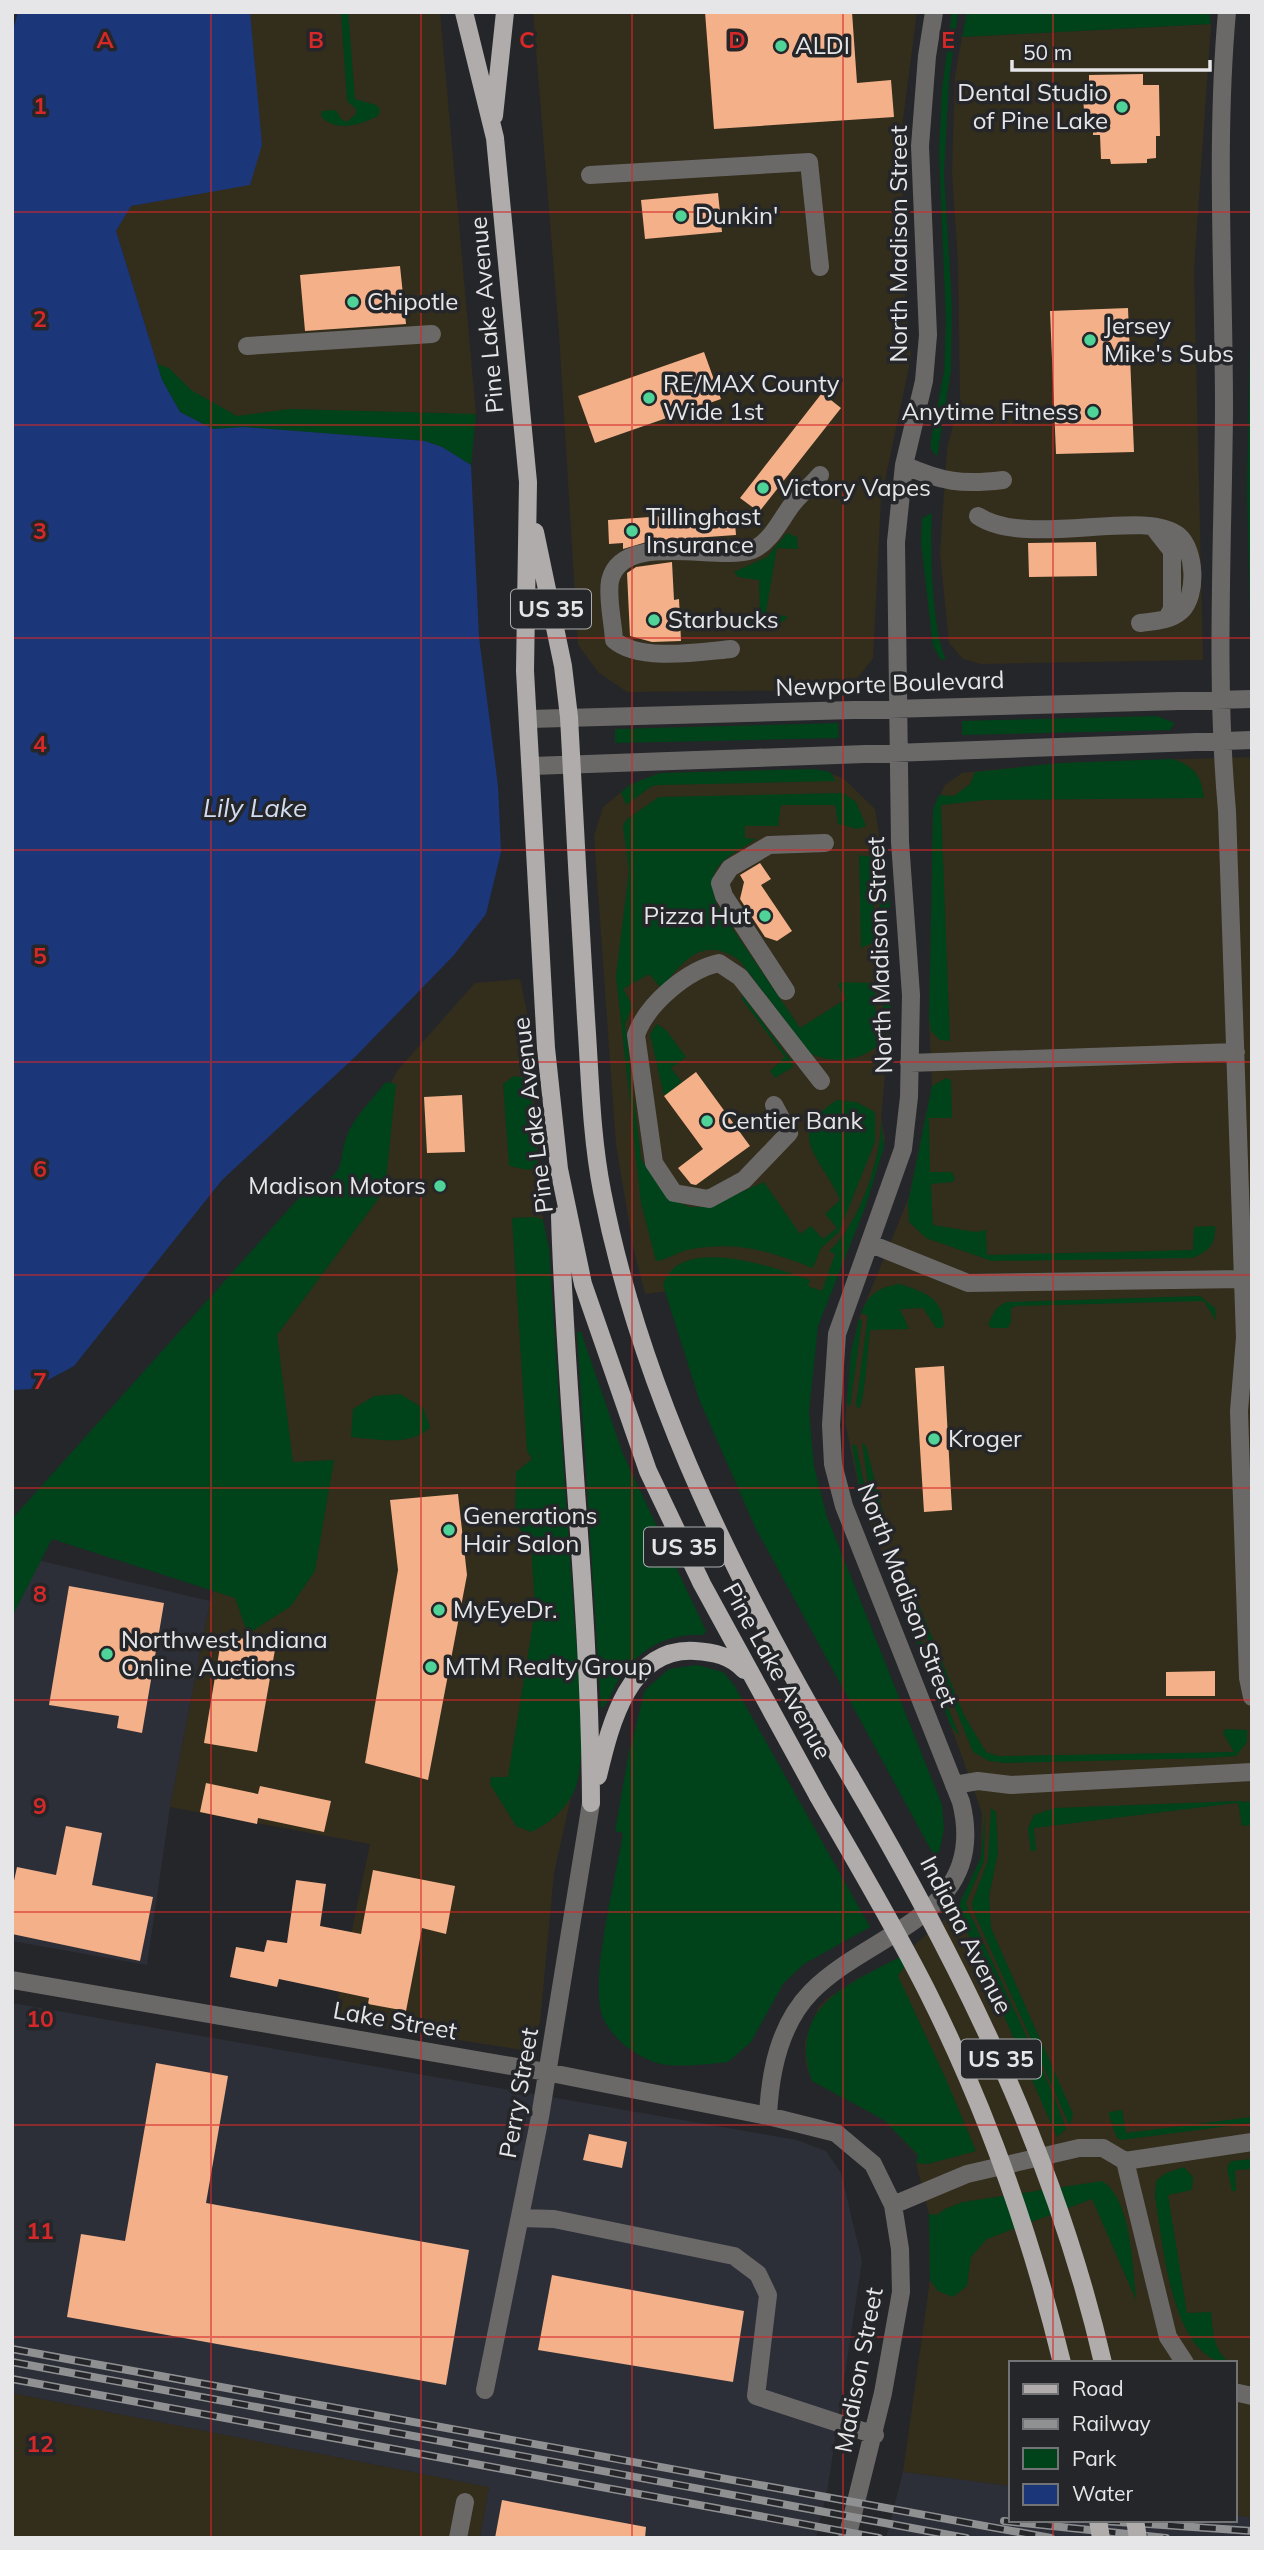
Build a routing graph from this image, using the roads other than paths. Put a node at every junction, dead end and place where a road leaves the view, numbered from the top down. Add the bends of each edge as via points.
1 (464, 12) edge
2 (505, 12) edge
3 (934, 12) edge
4 (1227, 12) edge
5 (493, 123) junction
6 (590, 175) dead end
7 (820, 267) dead end
8 (432, 334) dead end
9 (247, 346) dead end
10 (904, 465) junction
11 (820, 475) dead end
12 (1003, 480) dead end
13 (528, 502) junction
14 (978, 516) dead end
15 (1140, 623) dead end
16 (731, 649) dead end
17 (1252, 699) edge
18 (1220, 700) junction
19 (901, 709) junction
20 (569, 717) junction
21 (529, 719) junction
22 (1221, 740) junction
23 (1252, 740) edge
24 (900, 751) junction
25 (572, 765) junction
26 (531, 766) junction
27 (825, 843) dead end
28 (786, 991) dead end
29 (1236, 1052) junction
30 (909, 1063) junction
31 (821, 1081) dead end
32 (774, 1105) dead end
33 (559, 1169) junction
34 (871, 1244) junction
35 (1243, 1279) junction
36 (750, 1676) junction
37 (1252, 1697) edge
38 (1252, 1772) edge
39 (850, 1776) joint
40 (954, 1785) junction
41 (591, 1803) junction
42 (12, 1980) edge
43 (547, 2072) junction
44 (768, 2116) junction
45 (1252, 2142) edge
46 (1125, 2161) junction
47 (893, 2205) junction
48 (522, 2218) junction
49 (1061, 2361) edge
50 (1102, 2361) edge
51 (1184, 2361) edge
52 (485, 2390) dead end
53 (875, 2435) junction
54 (465, 2502) dead end
55 (458, 2538) edge
56 (847, 2538) edge

1 - 5 main road, Pine Lake Avenue / US 35
2 - 5 main road, Pine Lake Avenue / US 35
3 - 10 street, North Madison Street via 920,146 928,335
4 - 18 street via 1219,228 1224,406
5 - 13 main road, Pine Lake Avenue / US 35
6 - 7 street via 809,162
8 - 9 street
10 - 12 street via 937,480 970,484
10 - 19 street, North Madison Street via 896,542
11 - 16 street via 767,539 752,550 630,556 618,564 610,582 614,640 625,649 643,653
13 - 20 main road, Pine Lake Avenue / US 35 via 563,666
13 - 21 main road, Pine Lake Avenue / US 35 via 525,671
14 - 15 street via 994,526 1021,530 1154,528 1179,536 1191,555 1191,592 1182,610
17 - 18 street, Newporte Boulevard
18 - 19 street, Newporte Boulevard
18 - 22 street
19 - 20 street, Newporte Boulevard
19 - 24 street, North Madison Street
20 - 21 street, Newporte Boulevard
20 - 25 main road, Pine Lake Avenue / US 35
21 - 26 main road, Pine Lake Avenue / US 35
22 - 23 street
22 - 24 street
22 - 29 street
24 - 25 street
24 - 30 street, North Madison Street via 900,842 911,995
25 - 26 street
25 - 39 main road, Pine Lake Avenue / US 35 via 592,1099 602,1189 621,1274 649,1367 682,1451 793,1679
26 - 33 main road, Pine Lake Avenue / US 35 via 546,1048
27 - 28 street via 769,845 730,868 720,883 723,896
29 - 30 street
29 - 35 street
30 - 34 street, North Madison Street via 903,1149
31 - 32 street via 740,977 719,964 701,967 641,1021 636,1035 654,1163 674,1193 709,1199 744,1180 789,1133
33 - 36 main road, Pine Lake Avenue / US 35 via 583,1284 648,1471
33 - 41 main road via 564,1332 591,1691
34 - 35 street via 968,1283
34 - 40 street, North Madison Street via 837,1334 831,1413 833,1464 860,1552
35 - 37 street via 1245,1338 1239,1410
36 - 41 main road via 736,1662 713,1652 688,1651 662,1657 639,1674 611,1725
36 - 49 main road, Pine Lake Avenue / US 35, bridge via 929,1995 970,2085 1020,2217
38 - 40 street
39 - 50 main road, Indiana Avenue / US 35, bridge via 920,1896 1001,2059 1056,2202
40 - 44 street, North Madison Street via 966,1835 948,1891 937,1905 811,1992 784,2033 770,2079
41 - 43 street, Perry Street
42 - 43 street, Lake Street
43 - 44 street, Lake Street
43 - 48 street, Perry Street
44 - 47 street, Madison Street via 836,2133 873,2164
45 - 46 street
46 - 47 street via 1103,2148 1079,2148 967,2174
46 - 51 street via 1168,2337
47 - 53 street, Madison Street via 901,2292
48 - 52 street, Perry Street
48 - 53 street via 554,2219 734,2256 758,2274 768,2295 756,2396
53 - 56 street, Madison Street
54 - 55 street

